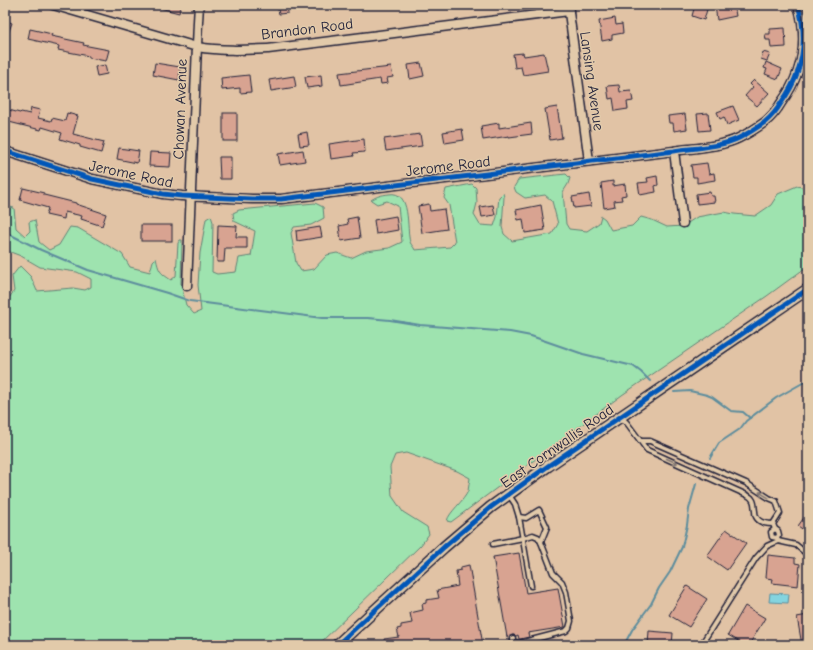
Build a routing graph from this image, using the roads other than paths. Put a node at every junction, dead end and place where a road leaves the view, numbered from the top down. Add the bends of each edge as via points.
1 (53, 5) edge
2 (199, 5) edge
3 (798, 5) edge
4 (568, 8) edge
5 (197, 47) junction
6 (5, 151) edge
7 (674, 151) junction
8 (589, 161) junction
9 (191, 197) junction
10 (683, 223) dead end
11 (187, 286) dead end
12 (808, 289) edge
13 (621, 417) junction
14 (641, 441) junction
15 (509, 494) junction
16 (519, 517) junction
17 (773, 524) junction
18 (523, 538) junction
19 (778, 539) junction
20 (541, 542) junction
21 (493, 544) dead end
22 (808, 555) edge
23 (531, 586) dead end
24 (513, 638) dead end
25 (337, 645) edge
26 (701, 645) edge

1 - 5 street, Brandon Road
2 - 5 street, Chowan Avenue
3 - 7 street, Jerome Road via 804,36 802,57 797,77 778,108 766,122 739,138 720,144
4 - 5 street, Brandon Road via 268,49 236,51
4 - 8 street, Lansing Avenue
5 - 9 street, Chowan Avenue
6 - 9 street, Jerome Road via 92,179 163,194
7 - 8 street, Jerome Road
7 - 10 street
8 - 9 street, Jerome Road via 281,199
9 - 11 street, Chowan Avenue
12 - 13 street, East Cornwallis Road
13 - 14 lane
13 - 15 street, East Cornwallis Road
14 -> 17 lane via 647,450 747,495 755,504 754,513 757,519 765,524
17 -> 14 lane via 780,513 776,501 746,483 650,441
15 - 16 lane
15 - 25 street, East Cornwallis Road via 444,547
16 - 18 lane
16 - 20 lane via 526,518 539,510 546,527
17 - 19 lane via 775,529 771,532 772,537
18 - 20 lane via 533,535
18 - 21 lane
18 - 23 lane
19 - 22 lane via 796,545
19 - 26 lane via 756,558
20 - 24 lane via 553,573 562,582 566,592 571,620 569,628 520,643 513,642

